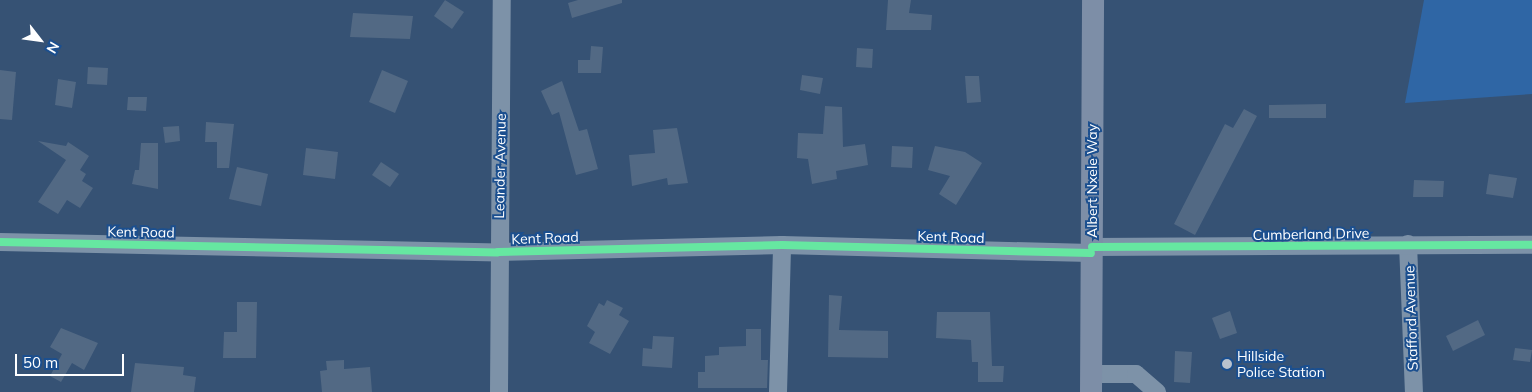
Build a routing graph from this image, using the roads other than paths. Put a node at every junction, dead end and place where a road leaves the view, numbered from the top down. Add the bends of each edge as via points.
1 (502, 0) edge
2 (1094, 0) edge
3 (0, 242) edge
4 (1408, 244) junction
5 (782, 245) junction
6 (1532, 245) edge
7 (1091, 250) junction
8 (498, 252) junction
9 (1091, 383) edge
10 (499, 392) edge
11 (778, 392) edge
12 (1157, 392) edge
13 (1414, 392) edge

1 - 8 street, Leander Avenue
2 - 7 main road, Albert Nxele Way
3 - 8 street, Kent Road
4 - 6 street, Cumberland Drive
4 - 7 street, Cumberland Drive
4 - 13 street, Stafford Avenue
5 - 7 street, Kent Road
5 - 8 street, Kent Road
5 - 11 street
7 - 9 main road, Albert Nxele Way
8 - 10 street, Leander Avenue
9 - 12 street via 1136,374

